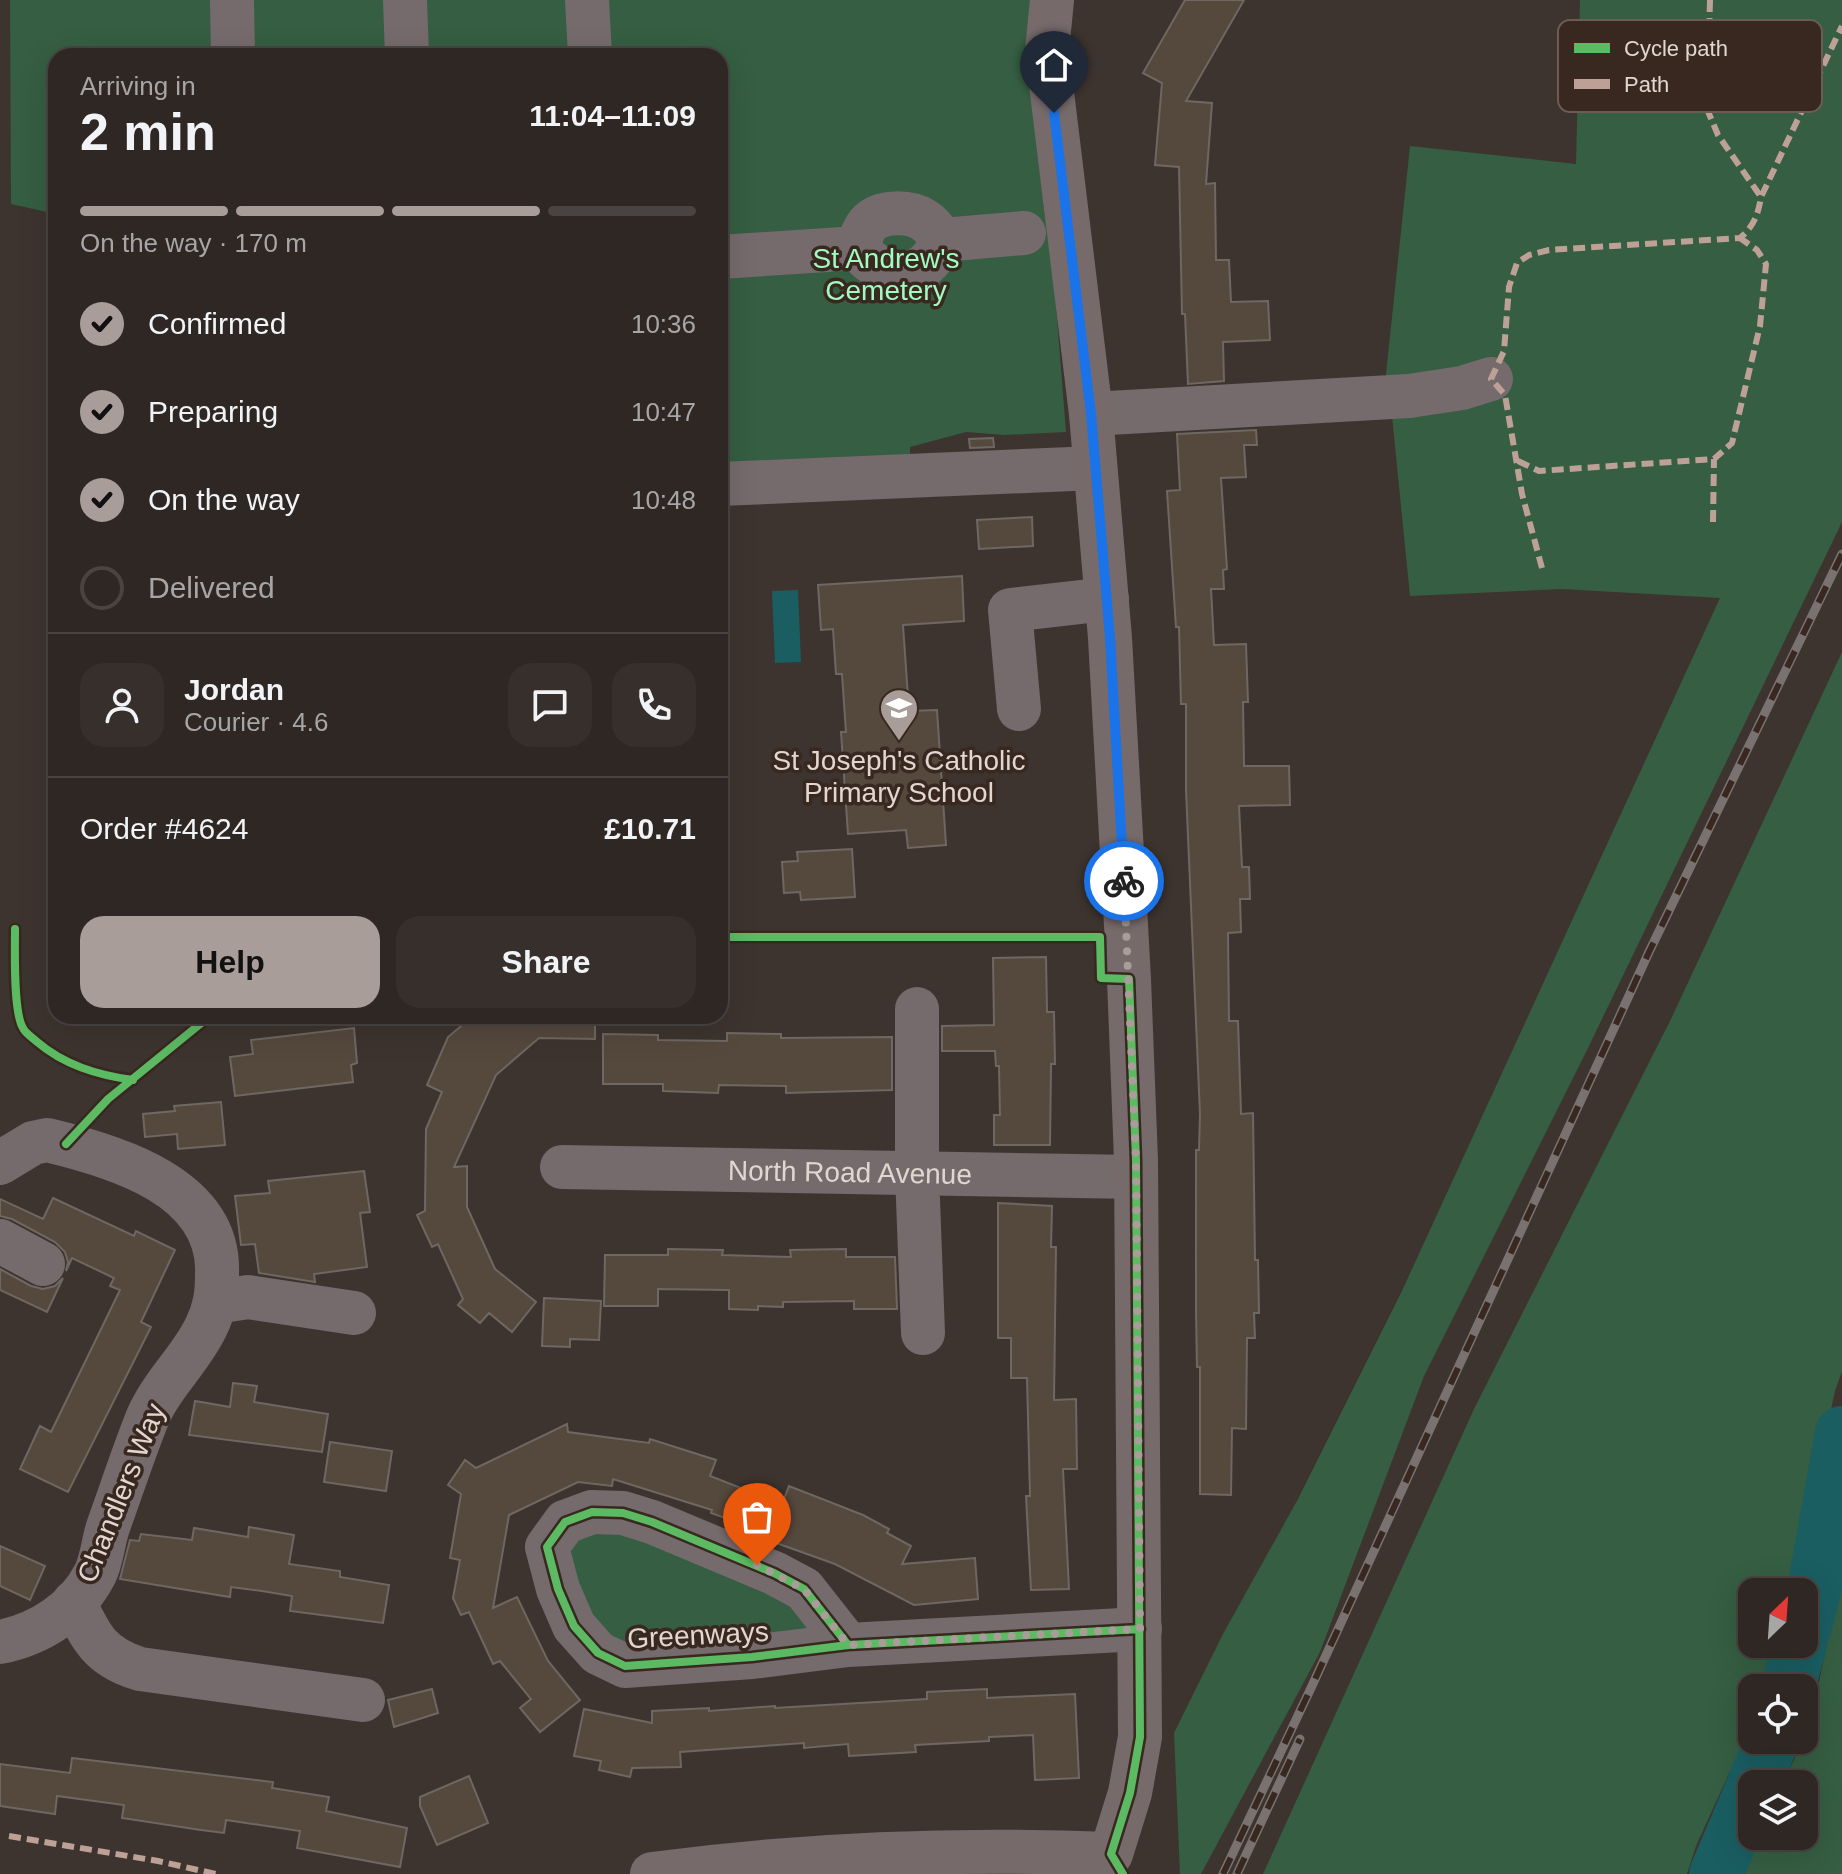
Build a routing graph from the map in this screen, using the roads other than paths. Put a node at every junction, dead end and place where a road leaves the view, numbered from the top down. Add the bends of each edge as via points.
1 (232, 0) edge
2 (405, 0) edge
3 (587, 0) edge
4 (1052, 0) edge
5 (233, 48) edge
6 (407, 48) edge
7 (590, 48) edge
8 (1024, 233) dead end
9 (728, 256) edge
10 (1491, 379) dead end
11 (1091, 414) junction
12 (1095, 468) junction
13 (728, 484) edge
14 (1107, 599) junction
15 (1019, 709) dead end
16 (917, 1009) dead end
17 (0, 1163) edge
18 (562, 1167) dead end
19 (917, 1173) junction
20 (1136, 1177) junction
21 (0, 1241) edge
22 (43, 1264) dead end
23 (216, 1302) junction
24 (354, 1313) dead end
25 (923, 1333) dead end
26 (74, 1602) junction
27 (1140, 1629) junction
28 (0, 1642) edge
29 (848, 1645) junction
30 (363, 1700) dead end
31 (887, 1864) edge
32 (1117, 1864) edge
33 (652, 1874) edge

1 - 5 street
2 - 6 street
3 - 7 street
4 - 11 main road via 1047,51
8 - 9 street via 942,240 927,266 899,274 868,262 857,248
10 - 11 street via 1409,396
11 - 12 main road
12 - 13 street
12 - 14 main road
14 - 15 street via 1010,610
14 - 20 main road
16 - 19 street
17 - 23 street, Chandlers Way via 47,1140 132,1166 168,1185 194,1207 212,1237 218,1263
18 - 19 street, North Road Avenue
19 - 20 street, North Road Avenue
19 - 25 street
20 - 27 main road
21 - 22 street
23 - 24 street via 248,1297
23 - 26 street, Chandlers Way via 205,1330 149,1415 95,1573
26 - 28 street, Chandlers Way via 51,1624
26 - 30 street, Chandlers Way via 100,1649 118,1662
27 - 29 street, Greenways
27 - 32 main road via 1140,1737
29 - 29 street, Greenways via 625,1666 598,1653 574,1626 547,1547 565,1522 592,1512 623,1513 652,1522 804,1589
31 - 32 main road via 1041,1851
31 - 33 main road

